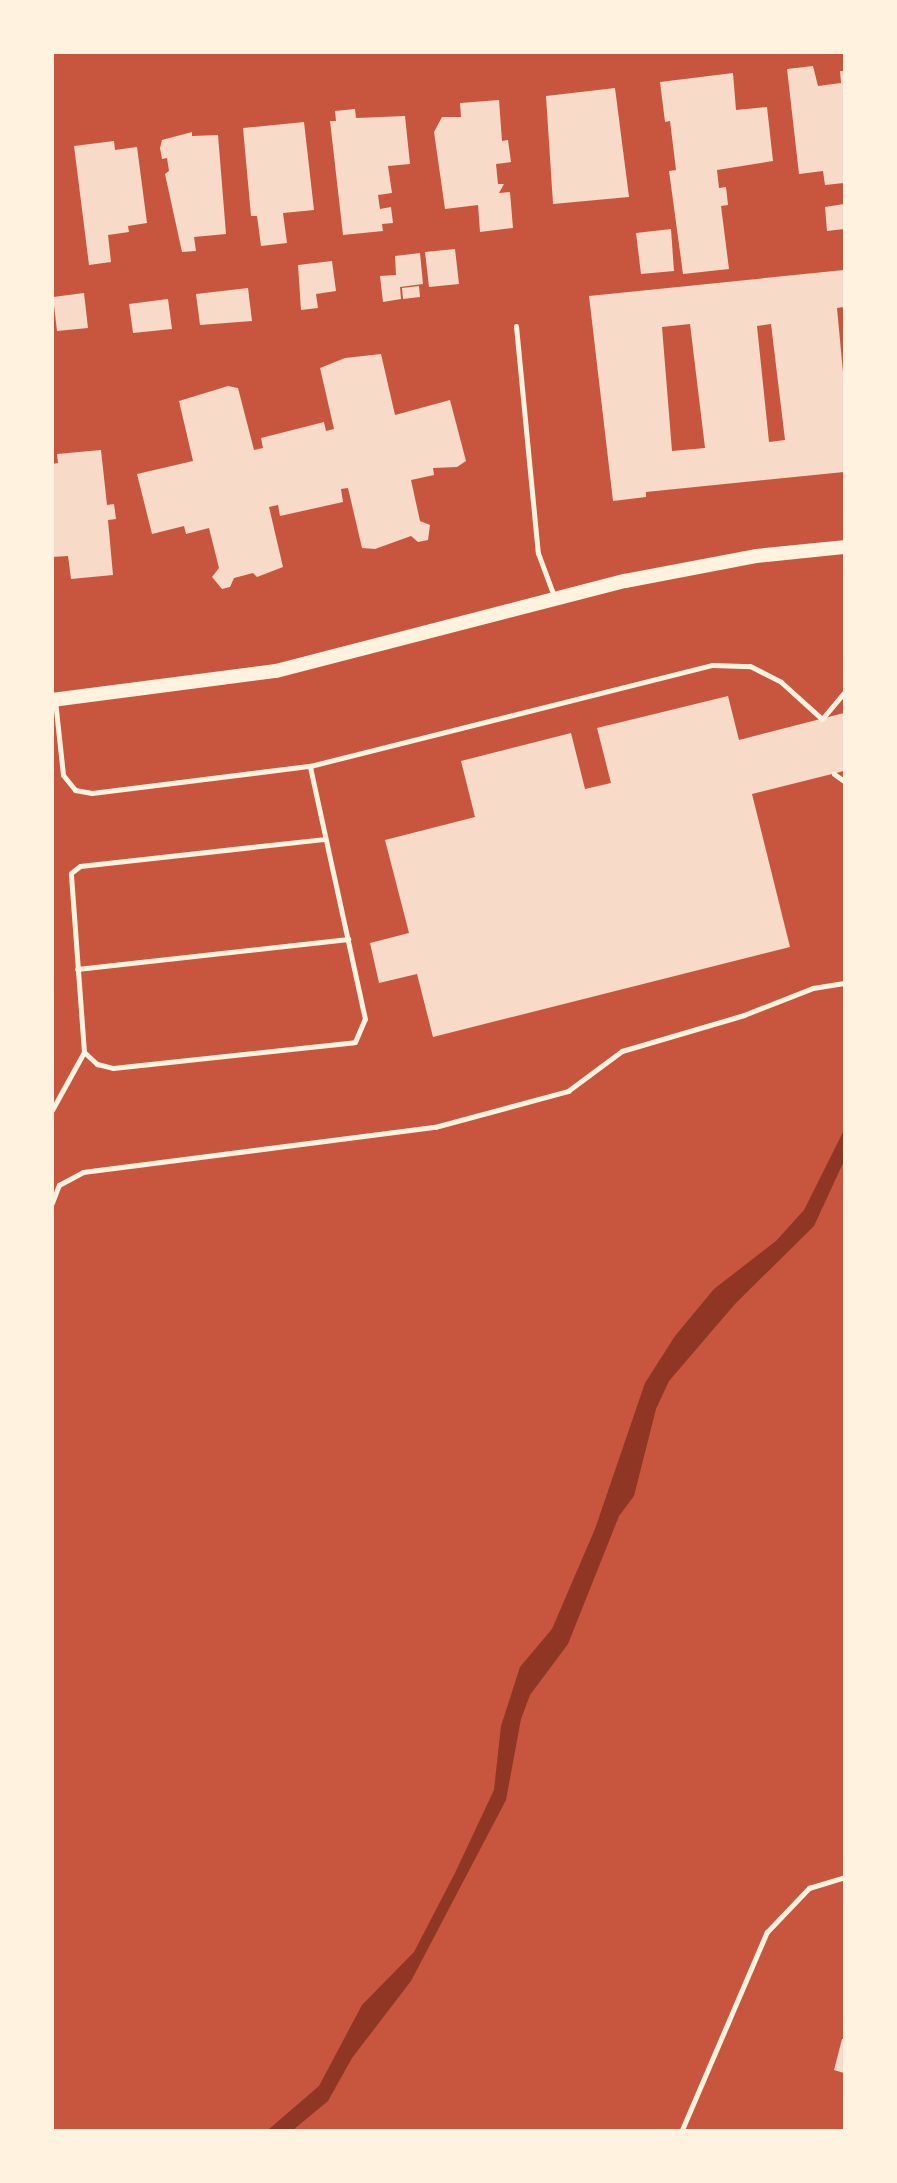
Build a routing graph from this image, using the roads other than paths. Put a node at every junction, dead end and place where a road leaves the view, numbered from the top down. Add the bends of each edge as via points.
1 (516, 326) dead end
2 (845, 545) edge
3 (555, 599) junction
4 (845, 693) edge
5 (54, 700) edge
6 (310, 766) junction
7 (834, 774) dead end
8 (845, 781) edge
9 (324, 839) junction
10 (348, 939) junction
11 (77, 969) junction
12 (84, 1052) junction
13 (52, 1110) edge

1 - 3 lane via 538,553
2 - 3 main road via 691,567
3 - 5 main road via 276,671
4 - 6 lane via 821,719 780,682 750,666 713,665
5 - 6 lane via 63,775 75,790 105,792
6 - 9 lane
7 - 8 lane
9 - 10 lane
9 - 11 lane via 80,866 71,873 69,887
10 - 11 lane
10 - 12 lane via 365,1019 355,1042 113,1068 97,1064
11 - 12 lane
12 - 13 lane

